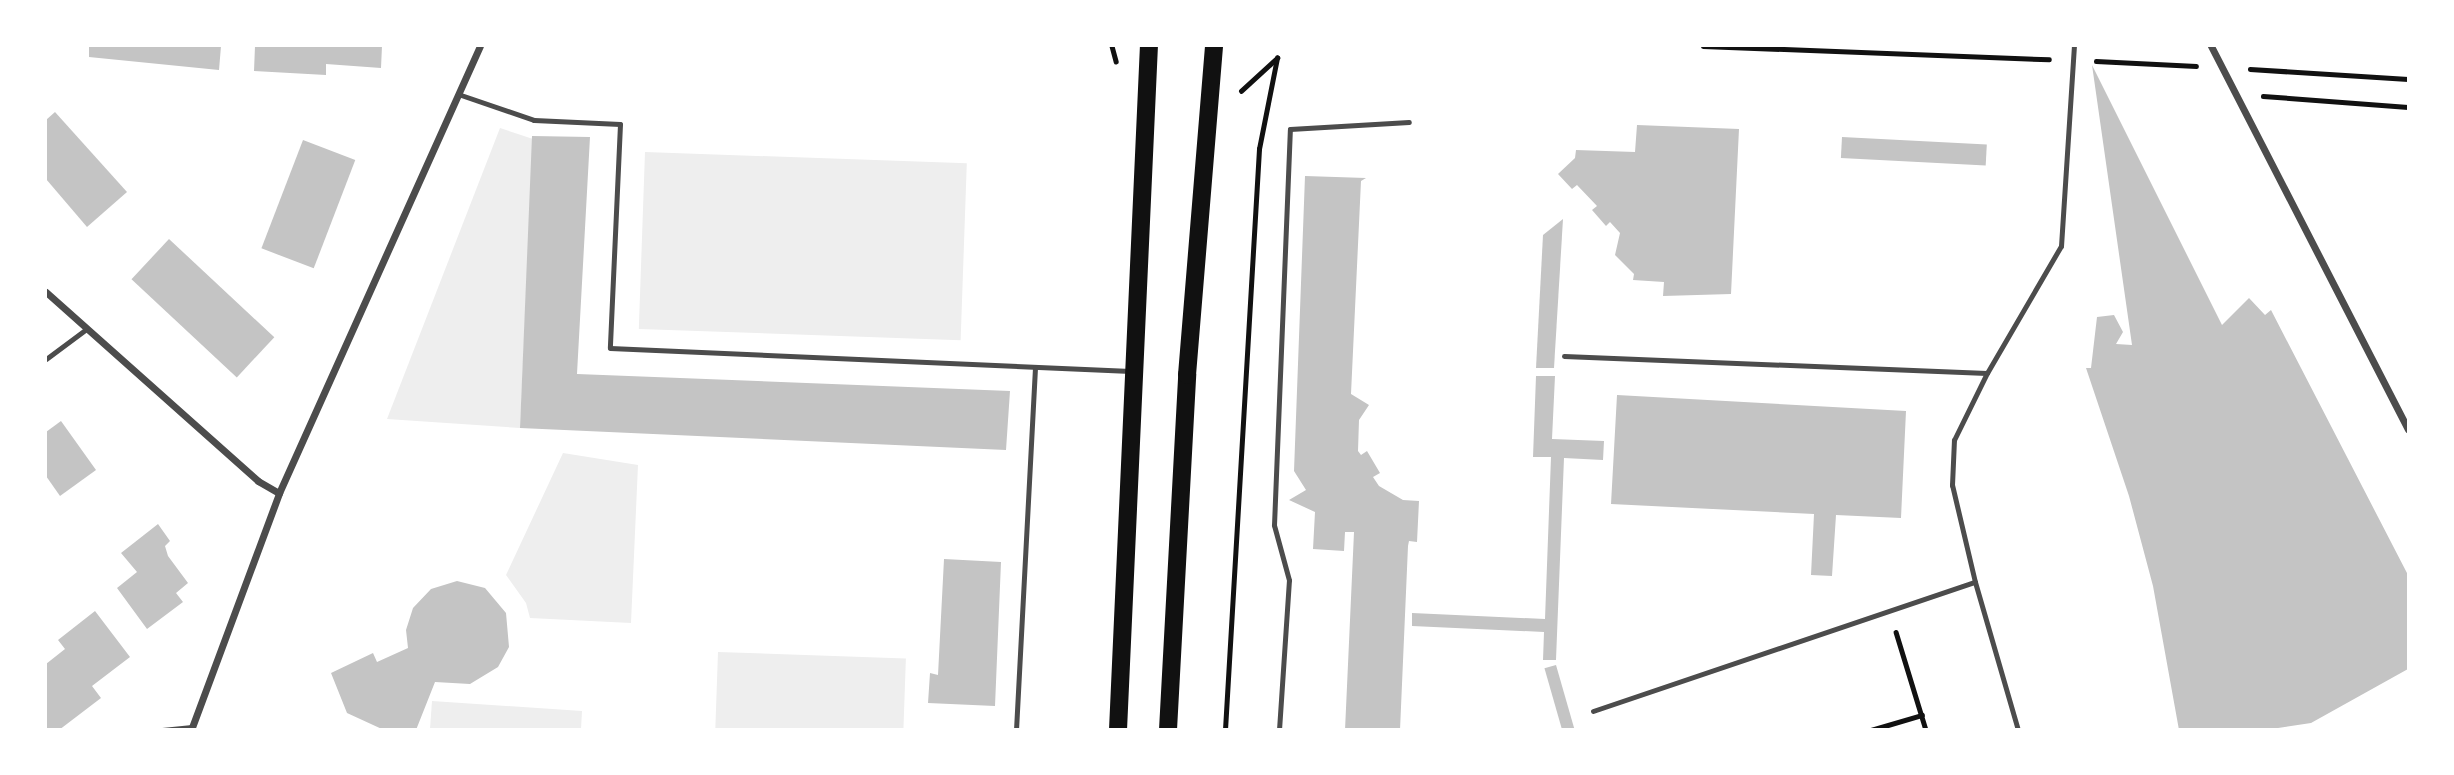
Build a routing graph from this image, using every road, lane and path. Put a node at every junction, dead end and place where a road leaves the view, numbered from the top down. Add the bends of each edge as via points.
1 (480, 46) edge
2 (1149, 46) edge
3 (1214, 46) edge
4 (2074, 46) edge
5 (2211, 46) edge
6 (458, 94) junction
7 (1237, 94) dead end
8 (2235, 94) junction
9 (2409, 107) edge
10 (1409, 122) dead end
11 (46, 292) edge
12 (85, 330) junction
13 (1564, 356) dead end
14 (46, 359) edge
15 (1035, 367) junction
16 (1133, 372) junction
17 (1987, 373) junction
18 (2409, 429) edge
19 (279, 493) junction
20 (1975, 582) junction
21 (1889, 611) junction
22 (1593, 712) dead end
23 (1922, 715) junction
24 (191, 728) edge
25 (162, 730) edge
26 (1016, 730) edge
27 (1118, 730) edge
28 (1168, 730) edge
29 (1225, 730) edge
30 (1279, 730) edge
31 (1871, 730) edge
32 (1926, 730) edge
33 (2018, 730) edge

1 - 6 street
2 - 16 main road
3 - 28 main road via 1187,375
4 - 17 lane via 2061,247
5 - 8 street
6 - 15 lane via 534,121 620,124 610,348
6 - 19 street
7 - 29 path via 1277,58 1259,149
8 - 9 path
8 - 18 street
10 - 30 lane via 1290,129 1274,525 1289,580
11 - 12 street
12 - 14 lane
12 - 19 street via 258,481
13 - 17 lane
15 - 16 lane
15 - 26 lane
16 - 27 main road
17 - 20 lane via 1954,440 1952,485
19 - 24 street
20 - 21 lane
20 - 33 lane
21 - 22 lane
21 - 23 path
23 - 31 path
23 - 32 path
24 - 25 lane

